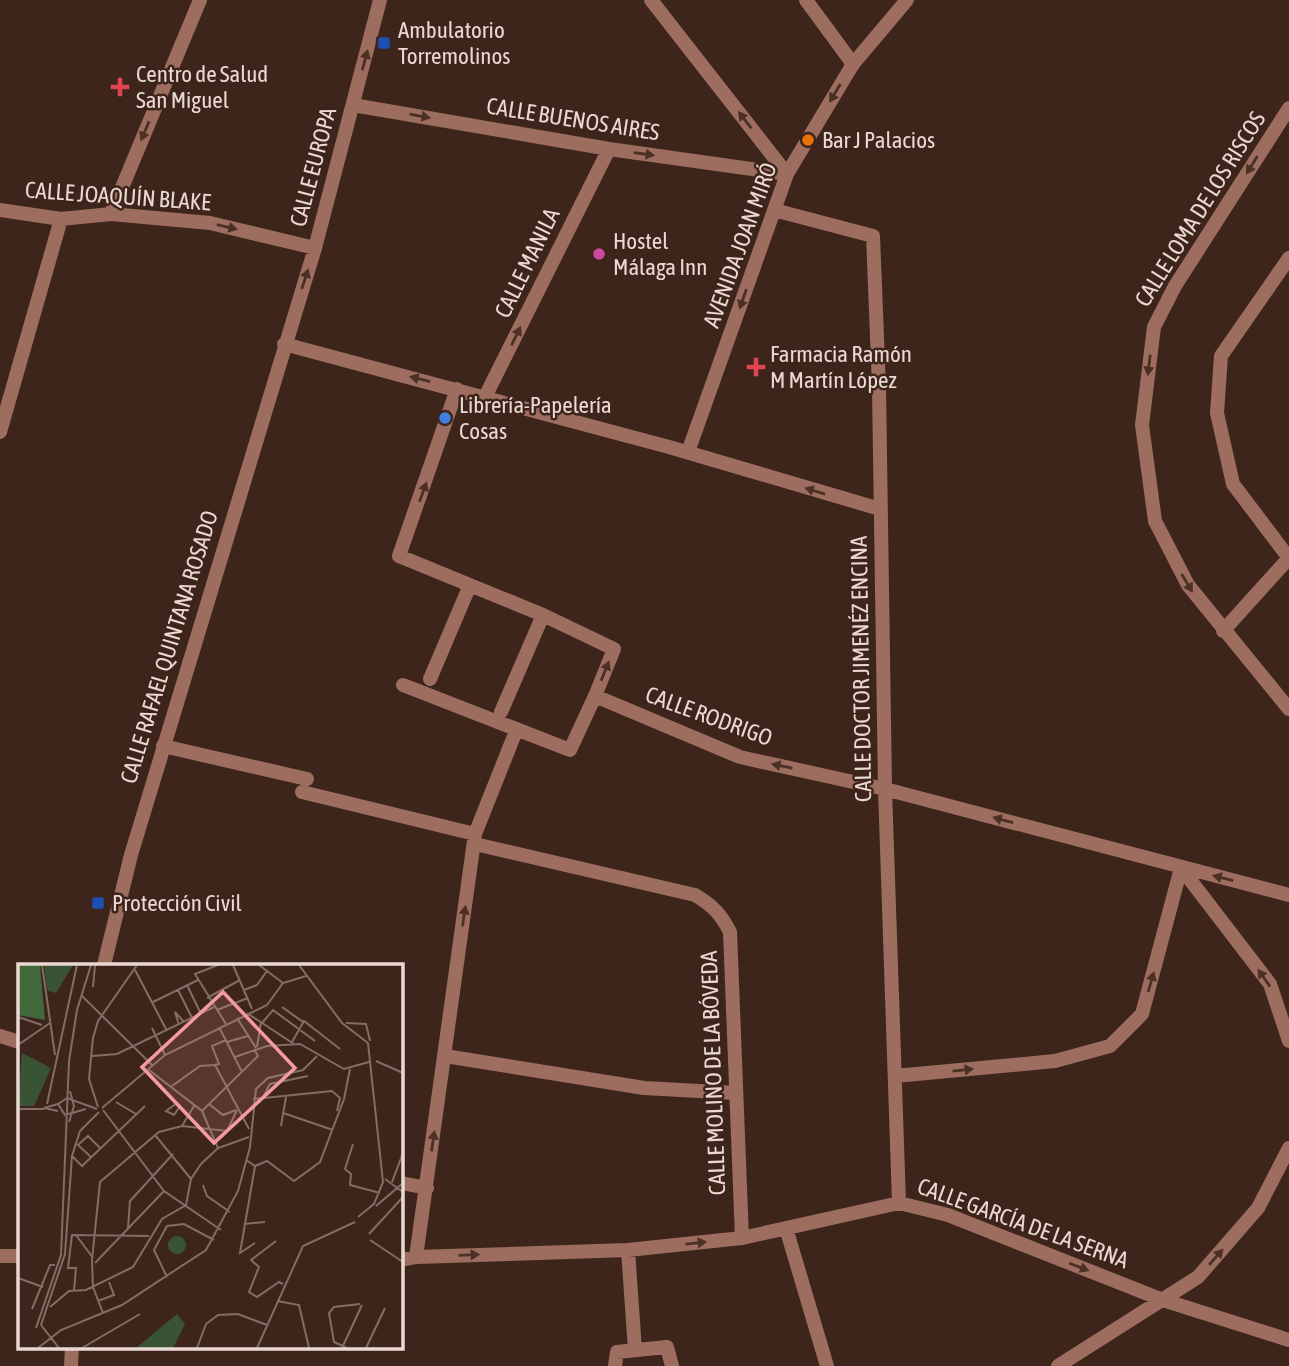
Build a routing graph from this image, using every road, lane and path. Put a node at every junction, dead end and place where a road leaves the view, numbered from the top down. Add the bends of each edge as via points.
1 (200, 0) edge
2 (380, 0) edge
3 (651, 0) edge
4 (806, 0) edge
5 (907, 0) edge
6 (853, 64) junction
7 (353, 105) junction
8 (1289, 107) edge
9 (609, 149) junction
10 (787, 174) junction
11 (0, 210) edge
12 (774, 210) junction
13 (111, 214) junction
14 (61, 219) junction
15 (315, 248) junction
16 (1289, 258) edge
17 (284, 344) junction
18 (6, 389) edge
19 (457, 389) junction
20 (485, 397) junction
21 (0, 432) edge
22 (688, 452) junction
23 (880, 509) junction
24 (1289, 558) edge
25 (470, 585) junction
26 (543, 615) junction
27 (1223, 631) junction
28 (430, 679) dead end
29 (403, 685) dead end
30 (595, 696) junction
31 (1289, 709) edge
32 (501, 712) dead end
33 (516, 731) junction
34 (163, 746) junction
35 (886, 789) junction
36 (475, 839) junction
37 (1181, 868) junction
38 (1289, 895) edge
39 (104, 964) edge
40 (0, 1036) edge
41 (1289, 1041) edge
42 (18, 1042) edge
43 (444, 1056) junction
44 (895, 1076) junction
45 (736, 1093) junction
46 (1289, 1148) edge
47 (402, 1183) edge
48 (427, 1188) junction
49 (899, 1203) junction
50 (786, 1228) junction
51 (742, 1238) junction
52 (628, 1250) junction
53 (0, 1256) edge
54 (18, 1256) edge
55 (416, 1257) junction
56 (402, 1261) edge
57 (1163, 1300) junction
58 (1289, 1340) edge
59 (72, 1348) edge
60 (635, 1350) junction
61 (71, 1366) edge
62 (615, 1366) edge
63 (671, 1366) edge
64 (827, 1366) edge
65 (1058, 1366) edge

1 -> 13 street
7 -> 2 street, CALLE EUROPA
10 -> 3 street
4 - 6 street
5 - 6 street, AVENIDA JOAN MIRÓ
6 -> 10 street, AVENIDA JOAN MIRÓ
7 -> 9 street, CALLE BUENOS AIRES
7 - 15 street, CALLE EUROPA
8 -> 27 street, CALLE LOMA DE LOS RISCOS via 1175,286 1154,327 1142,425 1155,521 1188,585
9 -> 10 street, CALLE BUENOS AIRES
20 -> 9 street, CALLE MANILA
10 - 12 street, AVENIDA JOAN MIRÓ
11 - 14 street, CALLE JOAQUÍN BLAKE
12 -> 22 street, AVENIDA JOAN MIRÓ
12 - 23 street, CALLE DOCTOR JIMENÉZ ENCINA via 873,236
13 - 14 street, CALLE JOAQUÍN BLAKE
13 -> 15 street, CALLE JOAQUÍN BLAKE via 210,223
14 - 18 street
17 -> 15 street, CALLE EUROPA
16 - 24 street via 1221,356 1217,413 1233,484
19 -> 17 street
17 - 34 street, CALLE RAFAEL QUINTANA ROSADO
18 - 21 street
19 - 20 street
25 -> 19 street via 399,556
20 - 22 street
23 -> 22 street
23 - 35 street, CALLE DOCTOR JIMENÉZ ENCINA
24 - 27 street
25 - 26 street
25 - 28 street
30 -> 26 street via 614,649
26 - 32 street
27 - 31 street, CALLE LOMA DE LOS RISCOS
29 - 33 street
30 - 33 street via 570,750
35 -> 30 street, CALLE RODRIGO via 740,757
33 - 36 street
34 - 36 street, CALLE MOLINO DE LA BÓVEDA
34 - 39 street, CALLE RAFAEL QUINTANA ROSADO
37 -> 35 street, CALLE RODRIGO
35 - 44 street, CALLE DOCTOR JIMENÉZ ENCINA
43 -> 36 street
36 - 45 street, CALLE MOLINO DE LA BÓVEDA via 695,895 712,905 730,932
38 -> 37 street, CALLE RODRIGO
41 -> 37 street via 1270,984
44 -> 37 street via 1055,1060 1110,1046 1142,1014
40 - 42 street
43 - 45 street via 644,1088
48 -> 43 street
44 - 49 street, CALLE DOCTOR JIMENÉZ ENCINA
45 - 51 street, CALLE MOLINO DE LA BÓVEDA
57 -> 46 street via 1198,1277 1258,1208
47 - 48 street
48 - 55 street
49 - 50 street, CALLE GARCÍA DE LA SERNA
49 -> 57 street, CALLE GARCÍA DE LA SERNA via 948,1215
50 - 51 street, CALLE GARCÍA DE LA SERNA
50 - 64 street
52 -> 51 street, CALLE GARCÍA DE LA SERNA
55 -> 52 street, CALLE GARCÍA DE LA SERNA
52 - 60 street
53 - 54 street
55 - 56 street, CALLE GARCÍA DE LA SERNA
57 - 58 street, CALLE GARCÍA DE LA SERNA
57 - 65 street
59 - 61 street
60 - 62 street via 617,1352
60 - 63 street via 667,1347

